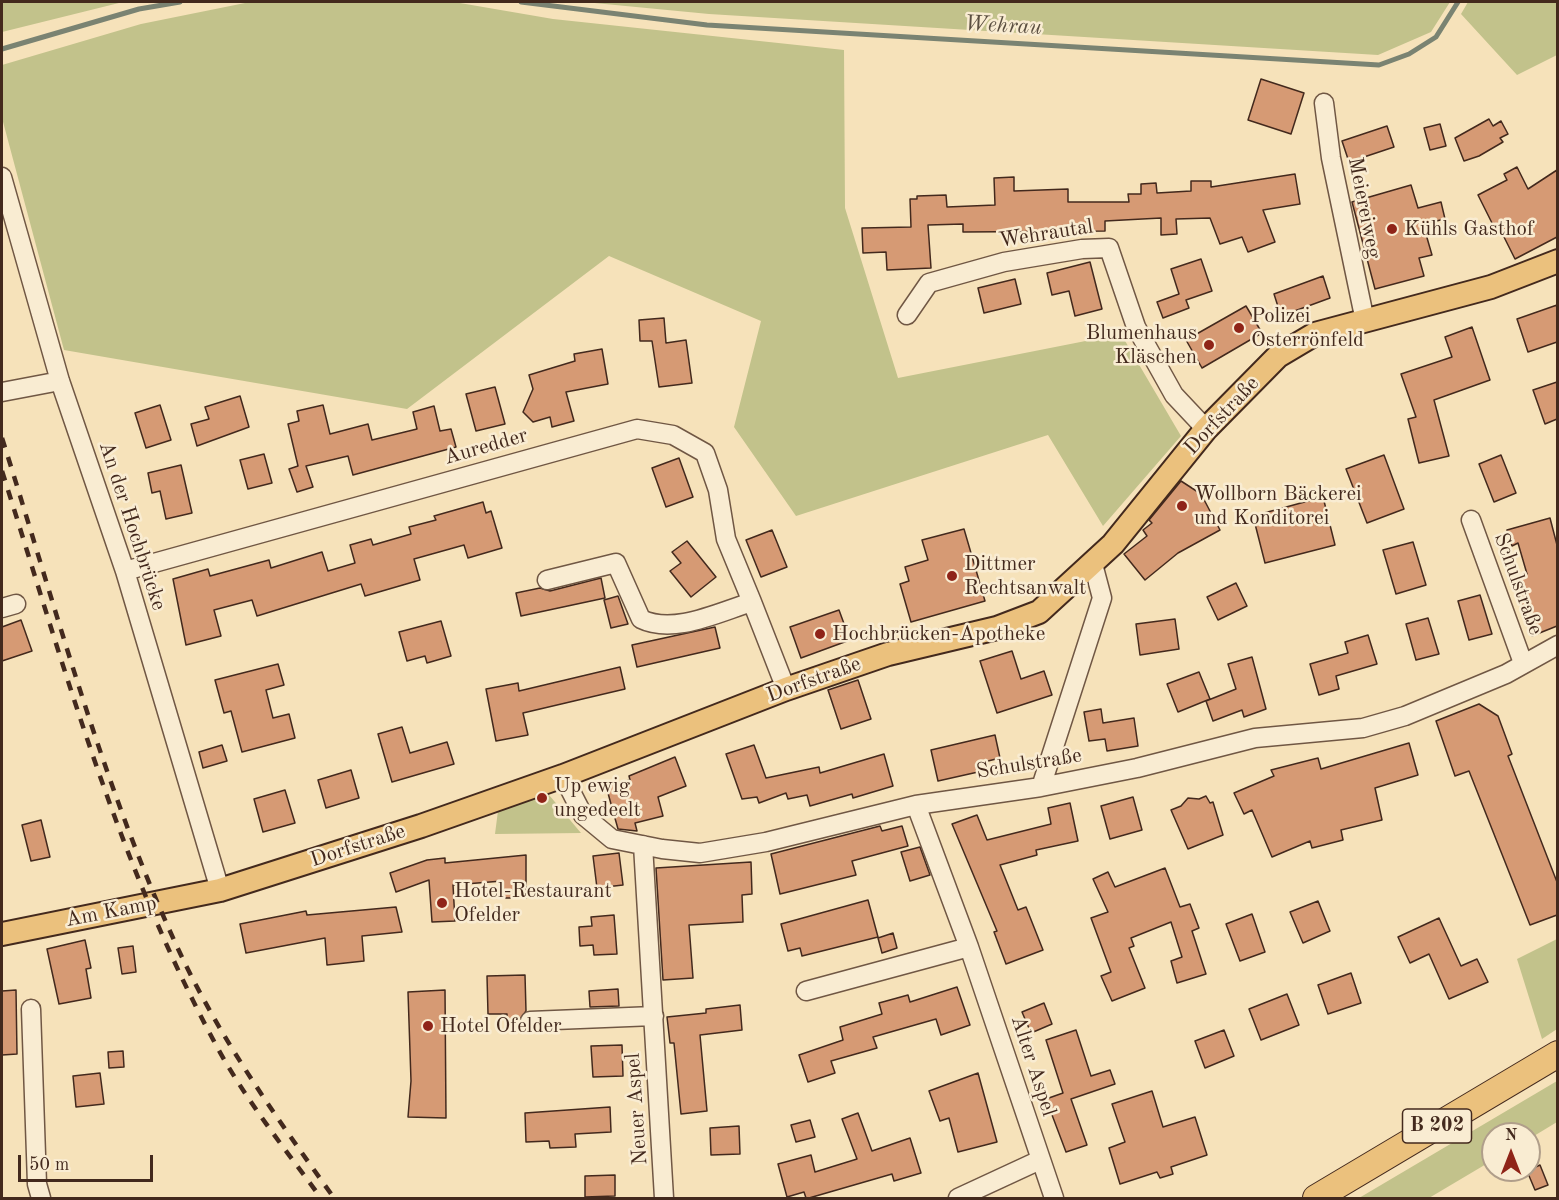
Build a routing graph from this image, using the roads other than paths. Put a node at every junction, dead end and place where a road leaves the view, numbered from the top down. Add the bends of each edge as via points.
1 (1324, 103) dead end
2 (2, 177) edge
3 (1557, 261) edge
4 (907, 315) dead end
5 (1365, 321) junction
6 (60, 381) junction
7 (2, 392) edge
8 (1206, 429) junction
9 (1471, 520) dead end
10 (1093, 564) junction
11 (125, 571) junction
12 (547, 580) dead end
13 (752, 602) junction
14 (1557, 645) edge
15 (1523, 663) junction
16 (786, 689) junction
17 (563, 776) junction
18 (1041, 787) junction
19 (915, 805) junction
20 (643, 845) junction
21 (220, 890) junction
22 (2, 934) edge
23 (969, 947) junction
24 (806, 991) dead end
25 (31, 1009) dead end
26 (654, 1016) junction
27 (530, 1021) dead end
28 (1557, 1054) edge
29 (1040, 1160) junction
30 (41, 1198) edge
31 (664, 1198) edge
32 (958, 1198) edge
33 (1054, 1198) edge
34 (1316, 1198) edge

1 - 5 street, Meiereiweg via 1331,158
2 - 6 street, An der Hochbrücke
3 - 5 main road, Dorfstraße via 1491,287
4 - 8 street, Wehrautal via 929,283 1004,262 1109,248 1136,327 1174,395
5 - 8 main road, Dorfstraße via 1315,334 1278,356
6 - 7 street
6 - 11 street, An der Hochbrücke
8 - 10 main road, Dorfstraße
9 - 15 street, Schulstraße
10 - 16 main road, Dorfstraße via 1039,612 997,628 888,654
10 - 18 street via 1102,598
11 - 13 street, Auredder via 637,429 673,435 705,453 718,490 726,539
11 - 21 street, An der Hochbrücke
12 - 13 street via 616,563 641,620 655,626 690,621
13 - 16 street, Auredder
14 - 15 street, Schulstraße
15 - 18 street, Schulstraße via 1506,674 1405,716 1363,728 1255,738
16 - 17 main road, Dorfstraße
17 - 20 street, Schulstraße via 583,814 612,839
17 - 21 main road, Dorfstraße
18 - 19 street, Schulstraße
19 - 20 street, Schulstraße via 766,842 700,853
19 - 23 street, Alter Aspel
20 - 26 street, Neuer Aspel
21 - 22 main road, Am Kamp
23 - 24 street
23 - 29 street, Alter Aspel
25 - 30 street via 37,1184
26 - 27 street
26 - 31 street, Neuer Aspel
28 - 34 highway, B 202
29 - 32 street
29 - 33 street, Alter Aspel

